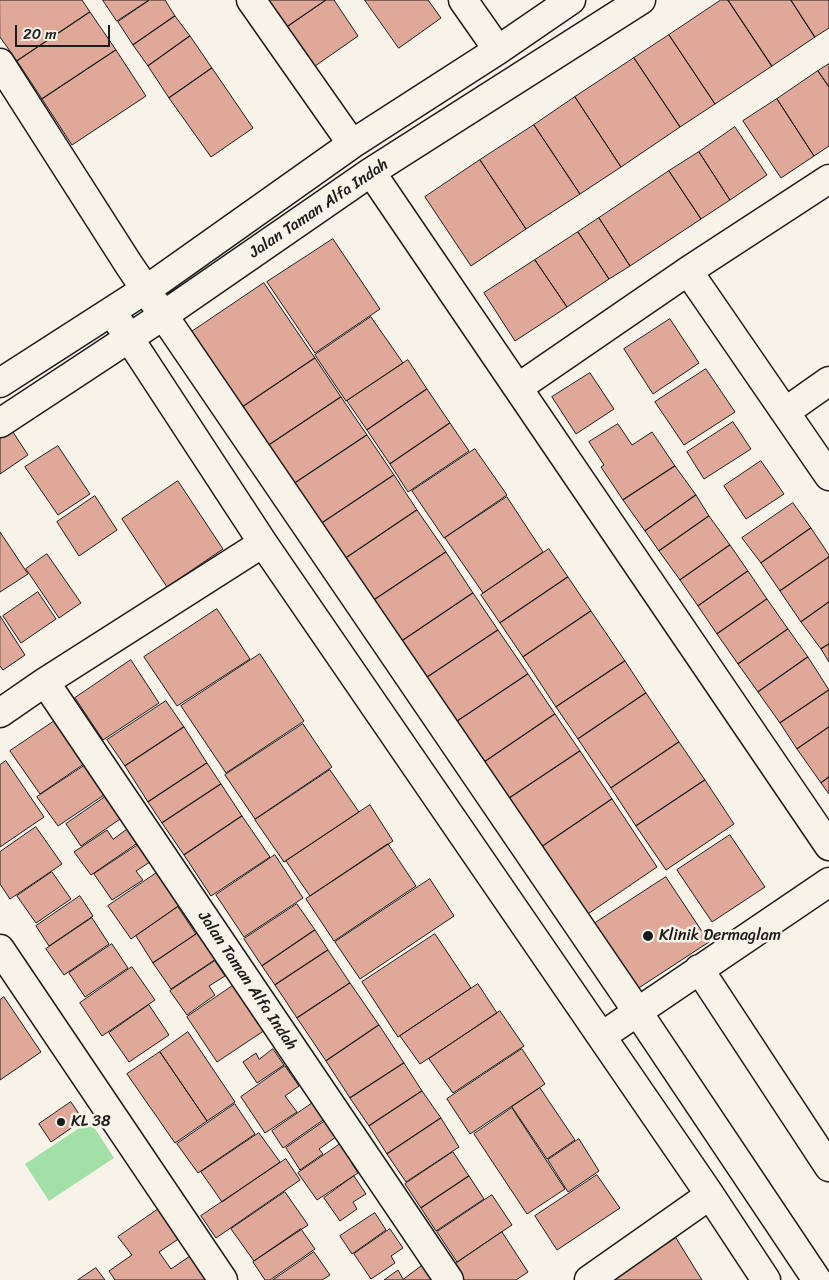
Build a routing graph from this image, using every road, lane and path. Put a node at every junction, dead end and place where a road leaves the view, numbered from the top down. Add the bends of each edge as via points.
1 (251, 0) edge
2 (463, 0) edge
3 (571, 0) edge
4 (641, 0) edge
5 (498, 50) junction
6 (0, 63) edge
7 (352, 144) junction
8 (371, 172) junction
9 (829, 178) edge
10 (688, 271) junction
11 (146, 289) junction
12 (112, 312) junction
13 (164, 315) junction
14 (128, 338) junction
15 (829, 381) edge
16 (0, 383) edge
17 (519, 388) junction
18 (785, 412) junction
19 (0, 423) edge
20 (829, 476) edge
21 (263, 543) junction
22 (45, 682) junction
23 (0, 713) edge
24 (829, 846) edge
25 (829, 882) edge
26 (0, 949) edge
27 (699, 969) junction
28 (637, 1011) junction
29 (602, 1036) junction
30 (829, 1166) edge
31 (710, 1195) junction
32 (223, 1280) edge
33 (449, 1280) edge
34 (589, 1280) edge
35 (766, 1280) edge
36 (817, 1280) edge

1 - 7 street
2 - 5 street
3 - 5 street, Jalan Taman Alfa Indah
4 - 8 street, Jalan Taman Alfa Indah
5 - 7 street, Jalan Taman Alfa Indah
6 - 11 street
7 - 11 street, Jalan Taman Alfa Indah
8 - 13 street, Jalan Taman Alfa Indah
8 - 17 street
9 - 10 street
10 - 17 street
10 - 18 street
11 - 12 street, Jalan Taman Alfa Indah
11 - 13 street
12 - 14 street
12 - 16 street, Jalan Taman Alfa Indah
13 - 14 street, Jalan Taman Alfa Indah
13 - 28 street
14 - 19 street, Jalan Taman Alfa Indah
14 - 21 street
15 - 18 street
17 - 24 street
18 - 20 street
21 - 22 street
21 - 29 street
22 - 23 street
22 - 33 street, Jalan Taman Alfa Indah
25 - 27 street
26 - 32 street
27 - 28 street
27 - 30 street
28 - 29 street
28 - 36 street
29 - 31 street
31 - 34 street
31 - 35 street

